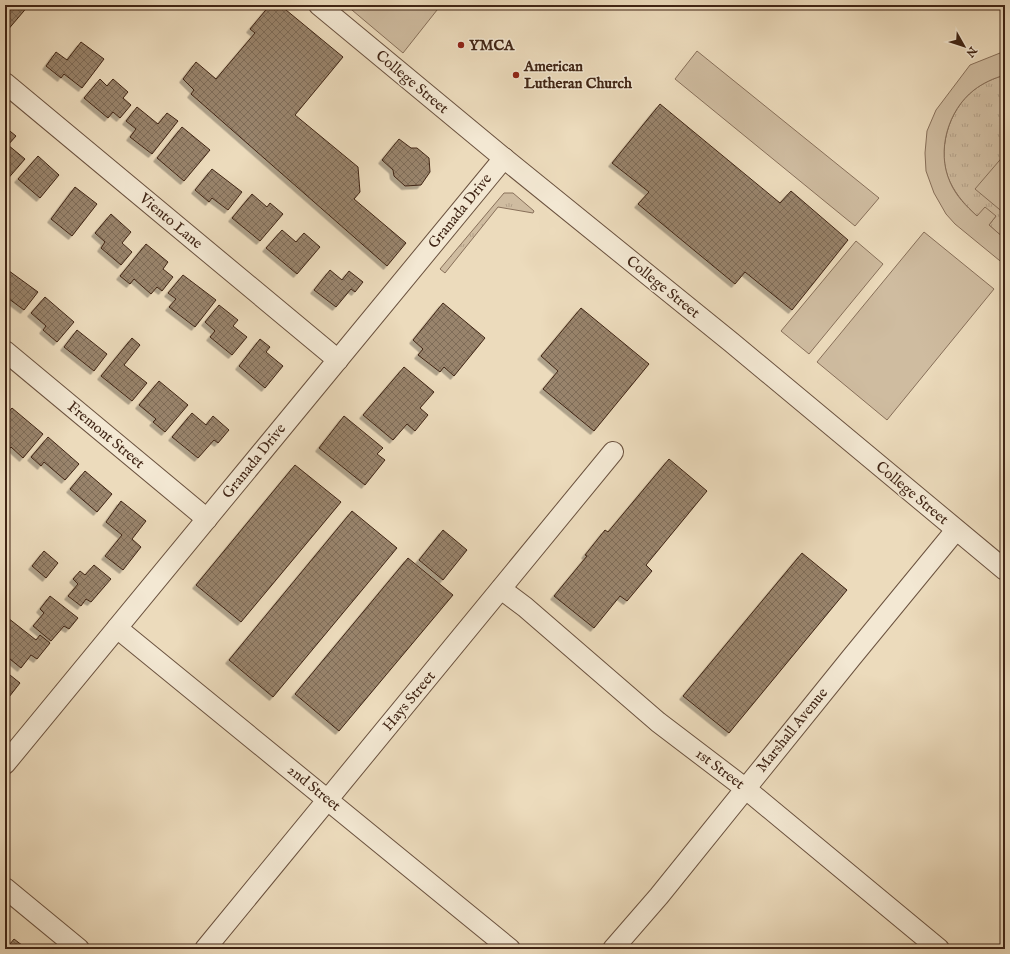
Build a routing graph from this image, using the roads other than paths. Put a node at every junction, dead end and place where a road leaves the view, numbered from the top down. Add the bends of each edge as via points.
1 (319, 5) edge
2 (5, 83) edge
3 (504, 158) junction
4 (5, 351) edge
5 (338, 360) junction
6 (613, 452) dead end
7 (207, 519) junction
8 (956, 530) junction
9 (1005, 570) edge
10 (501, 589) junction
11 (117, 628) junction
12 (5, 764) edge
13 (746, 789) junction
14 (327, 799) junction
15 (5, 888) edge
16 (80, 949) edge
17 (205, 949) edge
18 (510, 949) edge
19 (612, 949) edge
20 (939, 949) edge

1 - 3 street, College Street
2 - 5 street, Viento Lane
3 - 5 street, Granada Drive
3 - 8 street, College Street via 731,342
4 - 7 street, Fremont Street
5 - 7 street, Granada Drive
6 - 10 street, Hays Street
7 - 11 street, Granada Drive
8 - 9 street, College Street
8 - 13 street, Marshall Avenue
10 - 13 street, 1st Street via 658,722
10 - 14 street, Hays Street
11 - 12 street, Granada Drive
11 - 14 street, 2nd Street
13 - 19 street, Marshall Avenue via 659,896
13 - 20 street, 1st Street
14 - 17 street, Hays Street
14 - 18 street, 2nd Street
15 - 16 street

